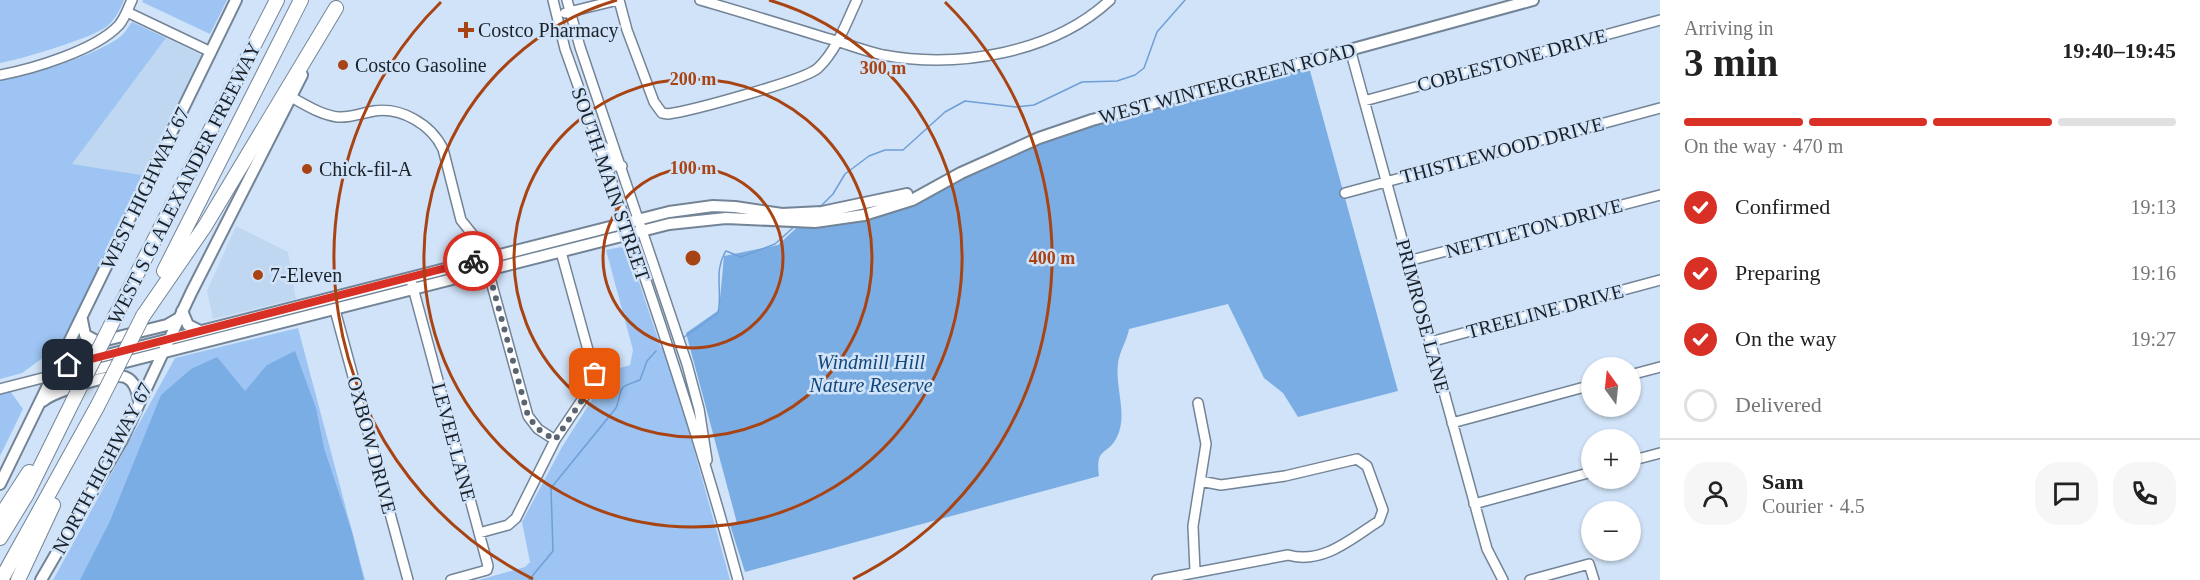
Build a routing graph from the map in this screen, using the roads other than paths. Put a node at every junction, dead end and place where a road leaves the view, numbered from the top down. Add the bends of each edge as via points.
1 (132, 0) edge
2 (236, 0) edge
3 (277, 0) edge
4 (301, 0) edge
5 (553, 0) edge
6 (567, 0) edge
7 (619, 0) edge
8 (700, 0) edge
9 (858, 0) edge
10 (1110, 0) edge
11 (1533, 0) edge
12 (338, 4) edge
13 (126, 12) junction
14 (571, 12) junction
15 (557, 15) junction
16 (1660, 20) edge
17 (837, 41) junction
18 (1350, 49) junction
19 (211, 52) junction
20 (0, 75) edge
21 (291, 97) junction
22 (1364, 101) junction
23 (600, 104) junction
24 (586, 108) junction
25 (1660, 108) edge
26 (598, 143) junction
27 (622, 166) junction
28 (1386, 181) junction
29 (928, 189) junction
30 (1345, 193) dead end
31 (1660, 195) edge
32 (779, 218) junction
33 (639, 219) junction
34 (625, 222) junction
35 (643, 231) junction
36 (629, 234) junction
37 (561, 252) junction
38 (485, 258) junction
39 (1408, 261) junction
40 (489, 271) junction
41 (410, 278) junction
42 (1660, 280) edge
43 (414, 290) junction
44 (284, 310) junction
45 (335, 310) junction
46 (181, 314) junction
47 (143, 316) junction
48 (82, 319) junction
49 (288, 322) junction
50 (200, 331) junction
51 (168, 340) junction
52 (1430, 342) junction
53 (162, 354) junction
54 (687, 363) junction
55 (674, 367) junction
56 (1660, 367) edge
57 (1641, 372) edge
58 (54, 375) junction
59 (1581, 388) edge
60 (0, 389) edge
61 (139, 401) junction
62 (1198, 403) dead end
63 (38, 406) junction
64 (63, 420) junction
65 (1452, 423) junction
66 (555, 440) junction
67 (1660, 453) edge
68 (1641, 458) edge
69 (71, 459) junction
70 (708, 469) junction
71 (1581, 475) edge
72 (1200, 481) junction
73 (0, 484) edge
74 (1474, 504) junction
75 (0, 517) edge
76 (479, 533) junction
77 (0, 538) edge
78 (1195, 571) junction
79 (1, 580) edge
80 (18, 580) edge
81 (41, 580) edge
82 (408, 580) edge
83 (451, 580) edge
84 (738, 580) edge
85 (1157, 580) edge
86 (1503, 580) edge
87 (1530, 580) edge
88 (1594, 580) edge

1 - 13 street
2 - 19 main road, WEST HIGHWAY 67
3 - 64 highway, WEST S G ALEXANDER FREEWAY, bridge
4 - 47 highway, WEST S G ALEXANDER FREEWAY
5 - 15 street, SOUTH MAIN STREET
6 - 14 street, SOUTH MAIN STREET
7 - 14 street
7 - 17 street via 654,102 662,113 808,76 824,62
8 - 17 street
9 - 17 street
10 - 17 street via 1068,31 1038,44 996,53 920,59 877,53
11 - 18 main road, WEST WINTERGREEN ROAD
12 - 21 main road
12 - 47 highway via 205,225
13 - 19 street
13 - 20 street via 108,34 74,52
14 - 15 street
14 - 23 street, SOUTH MAIN STREET
15 - 24 street, SOUTH MAIN STREET
16 - 22 street, COBLESTONE DRIVE
18 - 22 street, PRIMROSE LANE
18 - 29 main road, WEST WINTERGREEN ROAD via 1071,127
19 - 48 main road, WEST HIGHWAY 67
21 - 38 street via 331,116 385,110 418,121 442,146 461,220 481,245
21 - 46 main road
22 - 28 street, PRIMROSE LANE
23 - 24 street
23 - 27 street, SOUTH MAIN STREET
24 - 26 street, SOUTH MAIN STREET
25 - 28 street, THISTLEWOOD DRIVE
26 - 27 street via 608,150 614,166
26 - 34 street, SOUTH MAIN STREET
27 - 33 street, SOUTH MAIN STREET
28 - 30 street, THISTLEWOOD DRIVE
28 - 39 street, PRIMROSE LANE
29 - 32 main road, WEST WINTERGREEN ROAD via 846,209
29 - 32 main road, WEST WINTERGREEN ROAD via 912,200 864,215 822,221
31 - 39 street, NETTLETON DRIVE
32 - 33 main road, WEST WINTERGREEN ROAD via 713,206
32 - 35 main road, WEST WINTERGREEN ROAD via 697,220
33 - 34 main road, WEST WINTERGREEN ROAD
33 - 35 street, SOUTH MAIN STREET
34 - 36 street, SOUTH MAIN STREET
34 - 38 main road, WEST WINTERGREEN ROAD
35 - 36 main road, WEST WINTERGREEN ROAD
35 - 54 street, SOUTH MAIN STREET
36 - 37 main road, WEST WINTERGREEN ROAD
36 - 55 street, SOUTH MAIN STREET
37 - 40 main road, WEST WINTERGREEN ROAD
37 - 66 street via 596,379
38 - 40 street
38 - 41 main road, WEST WINTERGREEN ROAD
39 - 52 street, PRIMROSE LANE
40 - 43 main road, WEST WINTERGREEN ROAD
40 - 66 street via 528,416 538,429
41 - 43 street, LEVEE LANE
41 - 44 main road, WEST WINTERGREEN ROAD
42 - 52 street, TREELINE DRIVE
43 - 45 main road, WEST WINTERGREEN ROAD
43 - 76 street, LEVEE LANE
44 - 49 main road
44 - 50 main road, WEST WINTERGREEN ROAD
45 - 49 main road, WEST WINTERGREEN ROAD
45 - 82 street, OXBOW DRIVE
46 - 48 main road via 167,325 98,342 85,335
46 - 50 main road via 188,325
46 - 51 main road
47 - 69 highway, WEST S G ALEXANDER FREEWAY, bridge
48 - 58 main road, WEST HIGHWAY 67
49 - 53 main road, WEST WINTERGREEN ROAD
50 - 51 main road, WEST WINTERGREEN ROAD
51 - 53 main road
51 - 58 main road, WEST WINTERGREEN ROAD via 68,365
52 - 65 street, PRIMROSE LANE
53 - 58 main road, WEST WINTERGREEN ROAD via 62,378
53 - 61 main road, NORTH HIGHWAY 67
54 - 55 street
54 - 70 street, SOUTH MAIN STREET via 705,437
55 - 70 street, SOUTH MAIN STREET
56 - 57 street
58 - 60 street
58 - 63 main road
59 - 65 street
61 - 63 main road via 136,387 129,379 118,376 56,392
61 - 81 main road, NORTH HIGHWAY 67 via 122,440
62 - 72 street via 1206,444
63 - 73 main road
64 - 75 highway
64 - 77 highway via 27,494
65 - 74 street, PRIMROSE LANE
66 - 76 street via 516,518 508,525
67 - 68 street
69 - 79 highway
69 - 80 highway
70 - 84 street
71 - 74 street
72 - 78 street via 1193,526
72 - 78 street via 1221,485 1285,476 1357,459 1367,466 1383,510 1379,521 1331,551
74 - 86 street, PRIMROSE LANE via 1487,549
76 - 83 street, LEVEE LANE via 487,570
78 - 85 street
87 - 88 street via 1589,564

